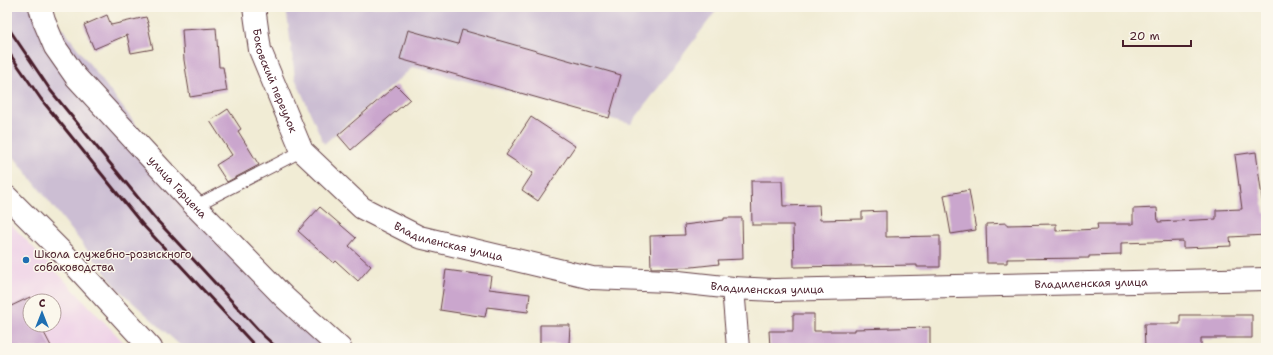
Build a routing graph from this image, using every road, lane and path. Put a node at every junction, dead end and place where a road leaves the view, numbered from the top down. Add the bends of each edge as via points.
1 (40, 7) edge
2 (254, 7) edge
3 (302, 151) junction
4 (7, 197) edge
5 (195, 206) junction
6 (1266, 278) edge
7 (733, 288) junction
8 (151, 348) edge
9 (340, 348) edge
10 (738, 348) edge

1 - 5 street, улица Герцена via 55,47 76,77
2 - 3 street, Боковский переулок via 260,50
3 - 5 lane
3 - 7 street, Владиленская улица via 362,208 419,237 592,278 669,281
4 - 8 street via 70,259
5 - 9 street, улица Герцена via 285,298
6 - 7 street, Владиленская улица via 774,290
7 - 10 street

